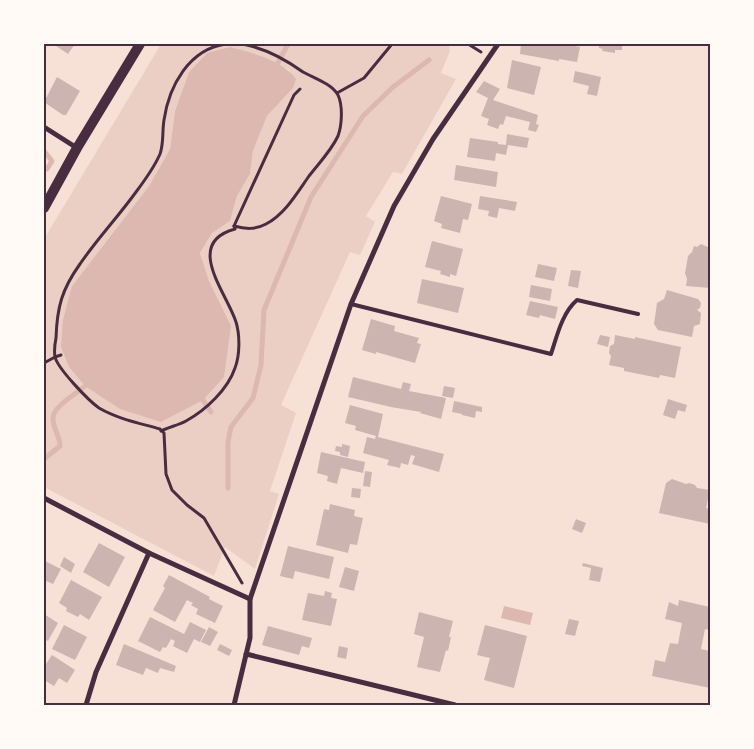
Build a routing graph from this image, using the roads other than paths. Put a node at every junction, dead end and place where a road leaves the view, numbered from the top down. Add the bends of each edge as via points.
1 (140, 44) edge
2 (498, 44) edge
3 (44, 127) edge
4 (77, 148) junction
5 (44, 208) edge
6 (351, 304) junction
7 (638, 314) dead end
8 (44, 498) edge
9 (149, 553) junction
10 (250, 599) junction
11 (246, 654) junction
12 (86, 705) edge
13 (234, 705) edge
14 (455, 705) edge

1 - 4 main road
2 - 6 street via 433,139 394,206
3 - 4 street
4 - 5 main road
6 - 7 lane via 551,354 566,312 577,300
6 - 10 street
8 - 9 street
9 - 10 street
9 - 12 street via 96,672
10 - 11 street via 250,638
11 - 13 street
11 - 14 street

